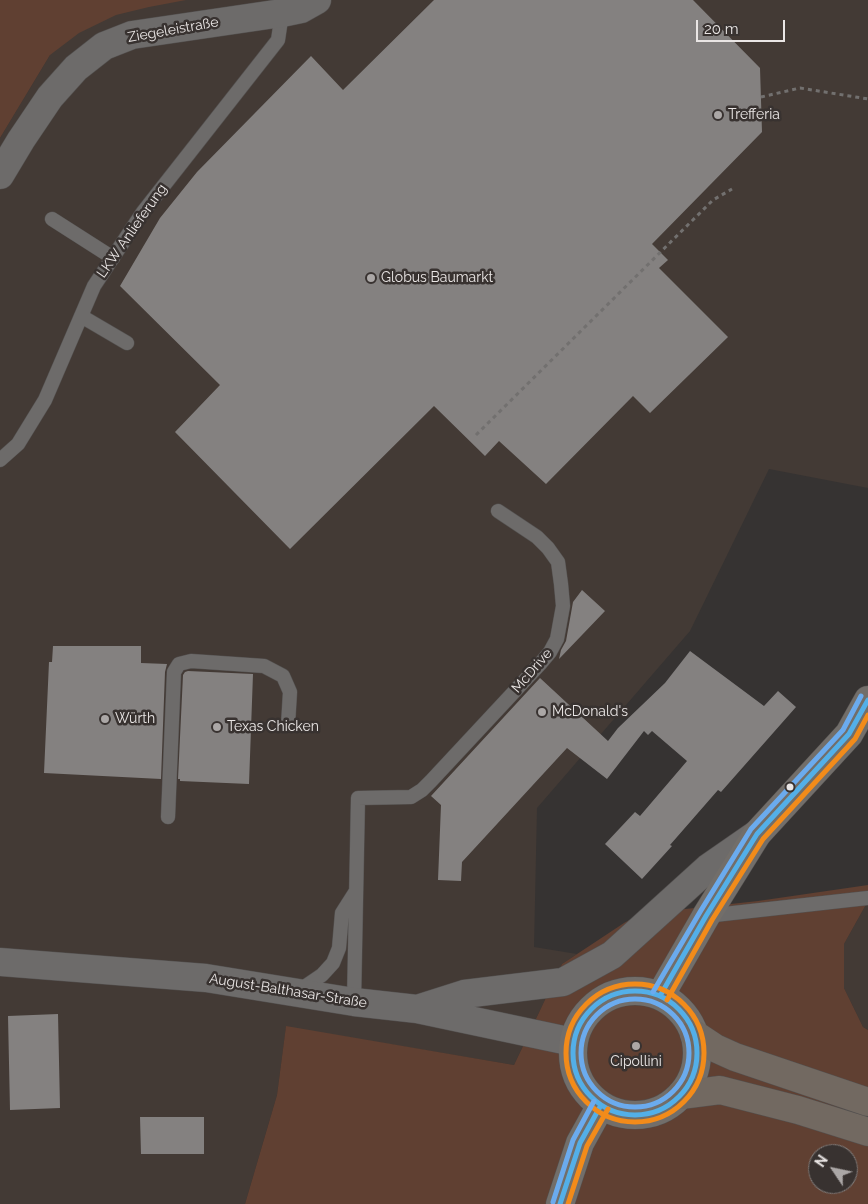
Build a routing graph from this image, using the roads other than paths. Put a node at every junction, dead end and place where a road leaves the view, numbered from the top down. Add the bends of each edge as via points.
1 (300, 6) edge
2 (0, 175) edge
3 (52, 219) dead end
4 (113, 258) junction
5 (81, 316) junction
6 (127, 343) dead end
7 (0, 460) edge
8 (498, 511) dead end
9 (868, 700) edge
10 (288, 725) dead end
11 (168, 817) dead end
12 (757, 834) junction
13 (356, 891) junction
14 (868, 898) edge
15 (706, 916) junction
16 (0, 962) edge
17 (296, 992) junction
18 (660, 996) junction
19 (354, 1002) junction
20 (418, 1009) junction
21 (694, 1034) junction
22 (573, 1042) junction
23 (681, 1095) junction
24 (868, 1102) edge
25 (601, 1105) junction
26 (868, 1132) edge
27 (560, 1204) edge

1 - 2 street, Ziegeleistraße via 132,35 104,46 76,68 50,97
1 - 4 lane, LKW Anlieferung via 278,40 143,212
3 - 4 lane
4 - 5 lane, LKW Anlieferung via 94,286
5 - 6 lane
5 - 7 lane, LKW Anlieferung via 45,400 18,444
8 - 13 lane, McDrive via 536,537 558,562 563,606 557,639 540,664 422,790 411,797 358,798
9 - 12 main road via 849,734
10 - 11 lane via 290,692 283,676 264,666 191,660 179,664 174,672
12 - 15 main road
12 - 20 street via 708,868 612,955 563,982 464,994
13 - 17 lane via 342,913 339,948 333,963 322,975
13 - 19 lane
14 - 15 lane
15 - 18 main road
16 - 17 street, August-Balthasar-Straße via 206,978
17 - 19 street, August-Balthasar-Straße
18 - 21 main road via 678,1008 690,1022
18 - 22 main road via 639,990 604,998 579,1024
19 - 20 street, August-Balthasar-Straße
20 - 22 street, August-Balthasar-Straße
21 - 23 main road via 697,1047 693,1074
21 - 24 highway via 735,1057
22 - 25 main road via 575,1072 584,1089
23 - 25 main road via 664,1108 644,1115 617,1113
23 - 26 highway via 720,1090
25 - 27 main road via 580,1143

